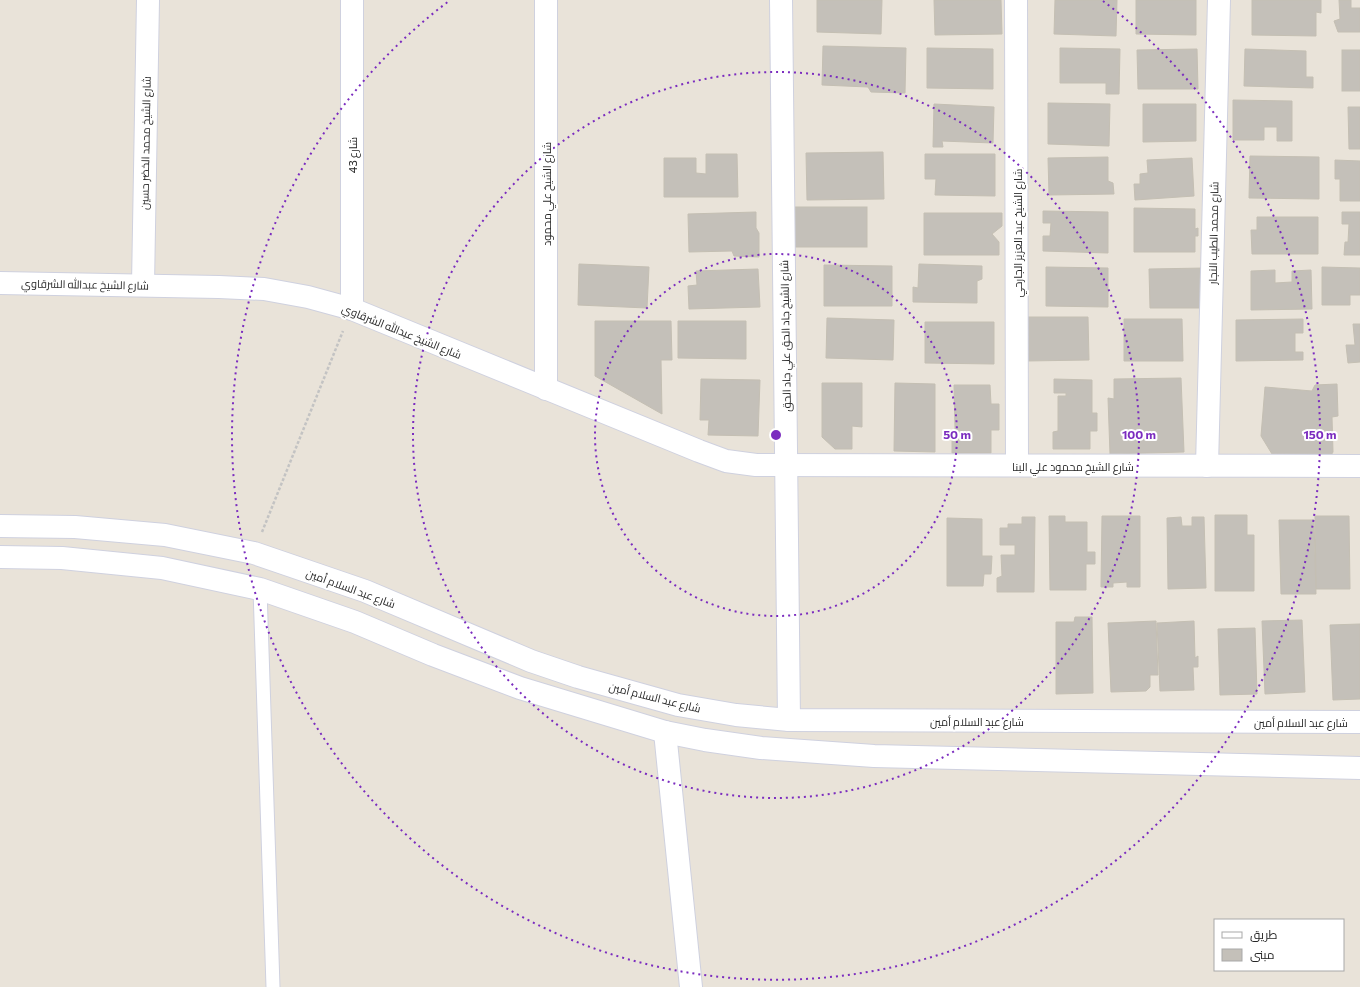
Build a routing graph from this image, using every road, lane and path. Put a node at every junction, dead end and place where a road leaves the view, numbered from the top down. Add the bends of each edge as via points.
1 (148, 0) edge
2 (352, 0) edge
3 (546, 0) edge
4 (781, 0) edge
5 (1016, 0) edge
6 (1219, 0) edge
7 (0, 283) edge
8 (143, 285) junction
9 (352, 309) junction
10 (546, 389) junction
11 (786, 465) junction
12 (1017, 465) junction
13 (1207, 466) junction
14 (1360, 466) edge
15 (0, 526) edge
16 (254, 553) junction
17 (0, 557) edge
18 (260, 590) junction
19 (789, 720) junction
20 (1360, 722) edge
21 (665, 732) junction
22 (1360, 768) edge
23 (273, 987) edge
24 (691, 987) edge

1 - 8 street, شارع الشيخ محمد الخضر حسين
2 - 9 street, شارع 43
3 - 10 street, شارع الشيخ علي محمود
4 - 11 street, شارع الشيخ جاد الحق علي جاد الحق
5 - 12 street, شارع الشيخ عبد العزيز الجارحي
6 - 13 street, شارع محمد الطيب النجار
7 - 8 street, شارع الشيخ عبدالله الشرقاوي
8 - 9 street, شارع الشيخ عبدالله الشرقاوي via 264,289
9 - 10 street, شارع الشيخ عبدالله الشرقاوي
9 - 16 path
10 - 11 street, شارع الشيخ عبدالله الشرقاوي via 726,461
11 - 12 street, شارع الشيخ محمود علي البنا
11 - 19 street, شارع الشيخ جاد الحق علي جاد الحق
12 - 13 street, شارع الشيخ محمود علي البنا
13 - 14 street, شارع الشيخ محمود علي البنا
15 - 16 street, شارع عبد السلام أمين via 75,527 165,535
16 - 19 street, شارع عبد السلام أمين via 365,591 531,661 578,677 678,705 736,715
17 - 18 street via 62,558 162,568
18 - 21 street via 355,622 520,688
18 - 23 lane
19 - 20 street, شارع عبد السلام أمين
21 - 22 street via 761,748 874,756
21 - 24 street

